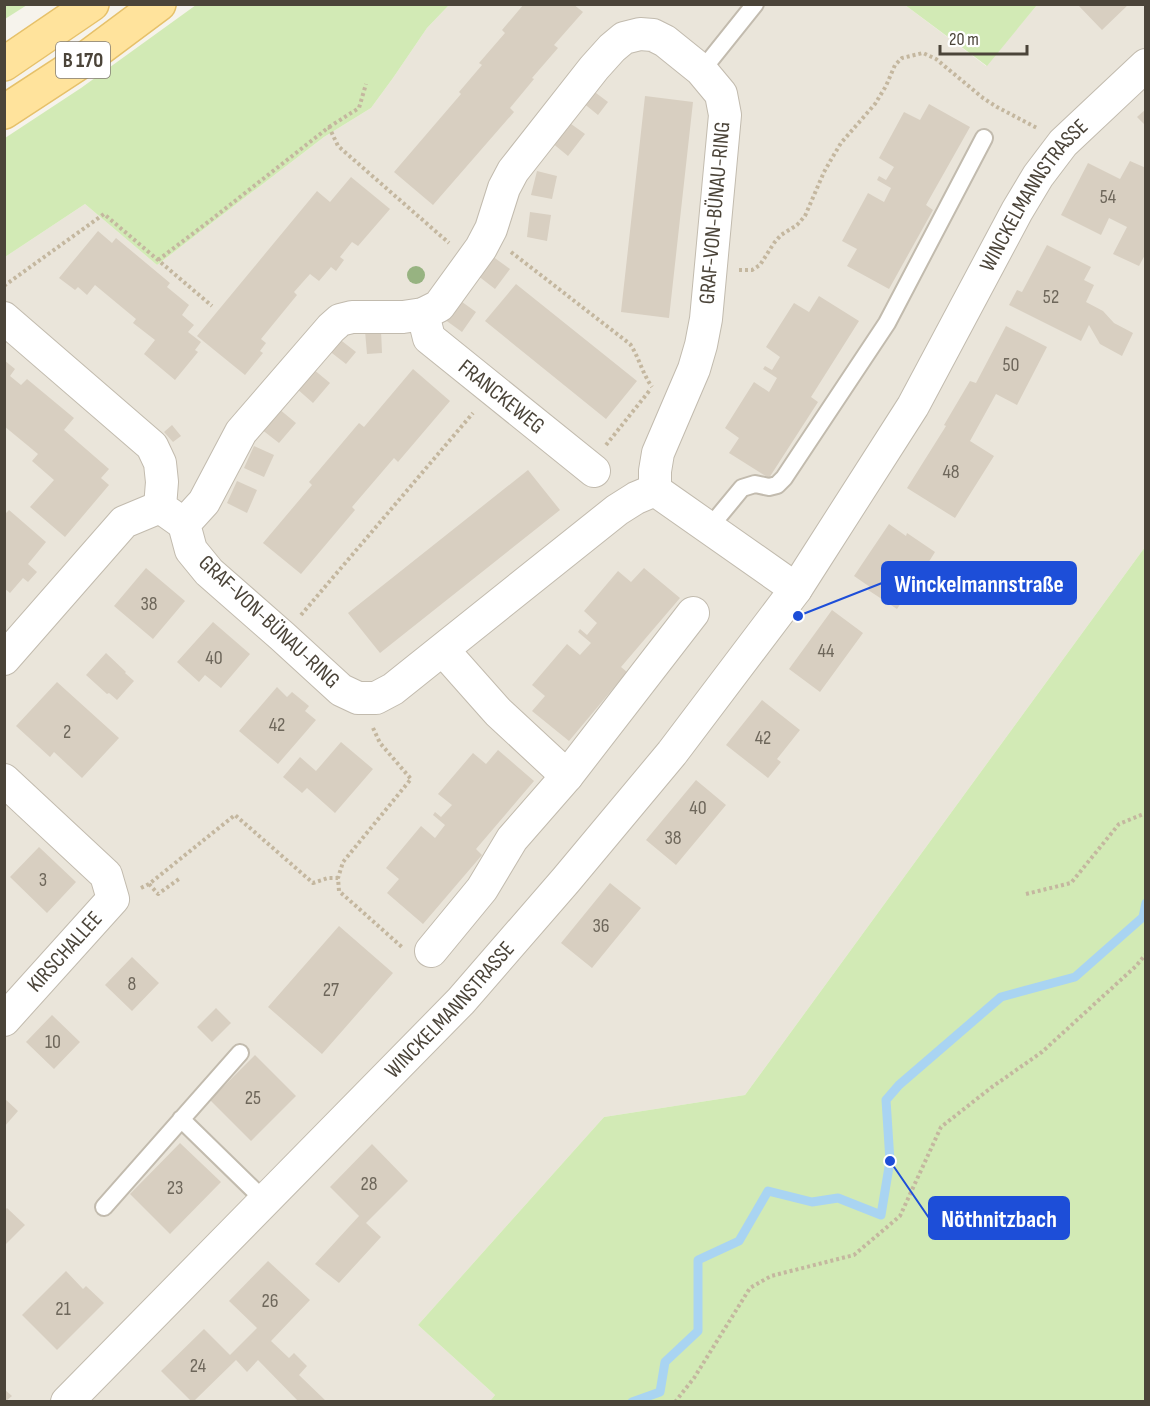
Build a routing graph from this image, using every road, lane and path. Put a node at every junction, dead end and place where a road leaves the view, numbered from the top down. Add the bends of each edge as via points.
1 (93, 4) edge
2 (159, 4) edge
3 (755, 4) edge
4 (4, 64) edge
5 (1146, 65) edge
6 (701, 70) junction
7 (366, 84) dead end
8 (4, 112) edge
9 (329, 127) junction
10 (1037, 128) dead end
11 (984, 138) dead end
12 (489, 234) junction
13 (158, 260) junction
14 (471, 262) junction
15 (709, 285) junction
16 (4, 286) edge
17 (212, 306) dead end
18 (423, 314) junction
19 (4, 318) edge
20 (656, 382) dead end
21 (652, 387) junction
22 (493, 389) junction
23 (591, 468) joint
24 (655, 490) junction
25 (172, 515) junction
26 (709, 528) junction
27 (796, 589) junction
28 (693, 614) dead end
29 (282, 636) junction
30 (443, 650) junction
31 (4, 659) edge
32 (358, 698) junction
33 (567, 776) junction
34 (4, 780) edge
35 (1146, 813) edge
36 (338, 878) junction
37 (179, 879) dead end
38 (149, 884) junction
39 (1026, 894) dead end
40 (113, 899) junction
41 (417, 950) joint
42 (1146, 954) edge
43 (4, 1020) edge
44 (240, 1053) dead end
45 (182, 1119) junction
46 (264, 1200) junction
47 (104, 1208) dead end
48 (67, 1401) edge
49 (675, 1401) edge

1 - 4 main road, B 170
2 - 8 main road, B 170
3 - 6 lane
5 - 27 street, WINCKELMANNSTRASSE via 1063,143 1038,176 913,406
6 - 12 street, GRAF-VON-BÜNAU-RING via 665,40 653,35 624,38 594,68 513,171
6 - 15 street, GRAF-VON-BÜNAU-RING via 721,94 725,115
7 - 9 path via 359,108
9 - 13 path
9 - 14 path via 338,146
10 - 15 path via 982,98 936,59 923,53 902,58 875,104 841,143 805,216 781,235 760,265 752,270 741,269
11 - 26 lane via 887,323 784,478 769,487 755,484 742,488
12 - 14 street, GRAF-VON-BÜNAU-RING
12 - 21 path via 630,344
13 - 16 path via 104,214
13 - 17 path
14 - 18 street, GRAF-VON-BÜNAU-RING via 439,306
15 - 24 street, GRAF-VON-BÜNAU-RING via 701,345 658,453
18 - 22 street, FRANCKEWEG via 429,338
18 - 25 street via 351,317 330,328 241,432 204,502
19 - 25 street via 152,446
20 - 21 path
21 - 23 path
22 - 23 street, FRANCKEWEG
22 - 29 path
24 - 26 street
24 - 30 street, GRAF-VON-BÜNAU-RING via 617,510
25 - 29 street, GRAF-VON-BÜNAU-RING via 191,550 209,572
25 - 31 street via 124,522
26 - 27 street
27 - 46 street, WINCKELMANNSTRASSE via 672,753 484,975
28 - 33 street
29 - 32 street, GRAF-VON-BÜNAU-RING via 341,690
30 - 32 street, GRAF-VON-BÜNAU-RING via 376,699
30 - 33 street via 498,712
32 - 36 path via 380,743 411,779 343,862
33 - 41 street via 512,839 482,889
34 - 40 street, KIRSCHALLEE via 106,875
35 - 39 path via 1119,824 1071,883
36 - 38 path via 313,883 235,815
36 - 41 path via 339,891
37 - 38 path via 158,894
38 - 40 path
40 - 43 street, KIRSCHALLEE
42 - 49 path via 1042,1052 941,1127 900,1216 854,1254 771,1276 750,1288 694,1378
44 - 45 lane
45 - 46 lane
45 - 47 lane
46 - 48 street, WINCKELMANNSTRASSE

